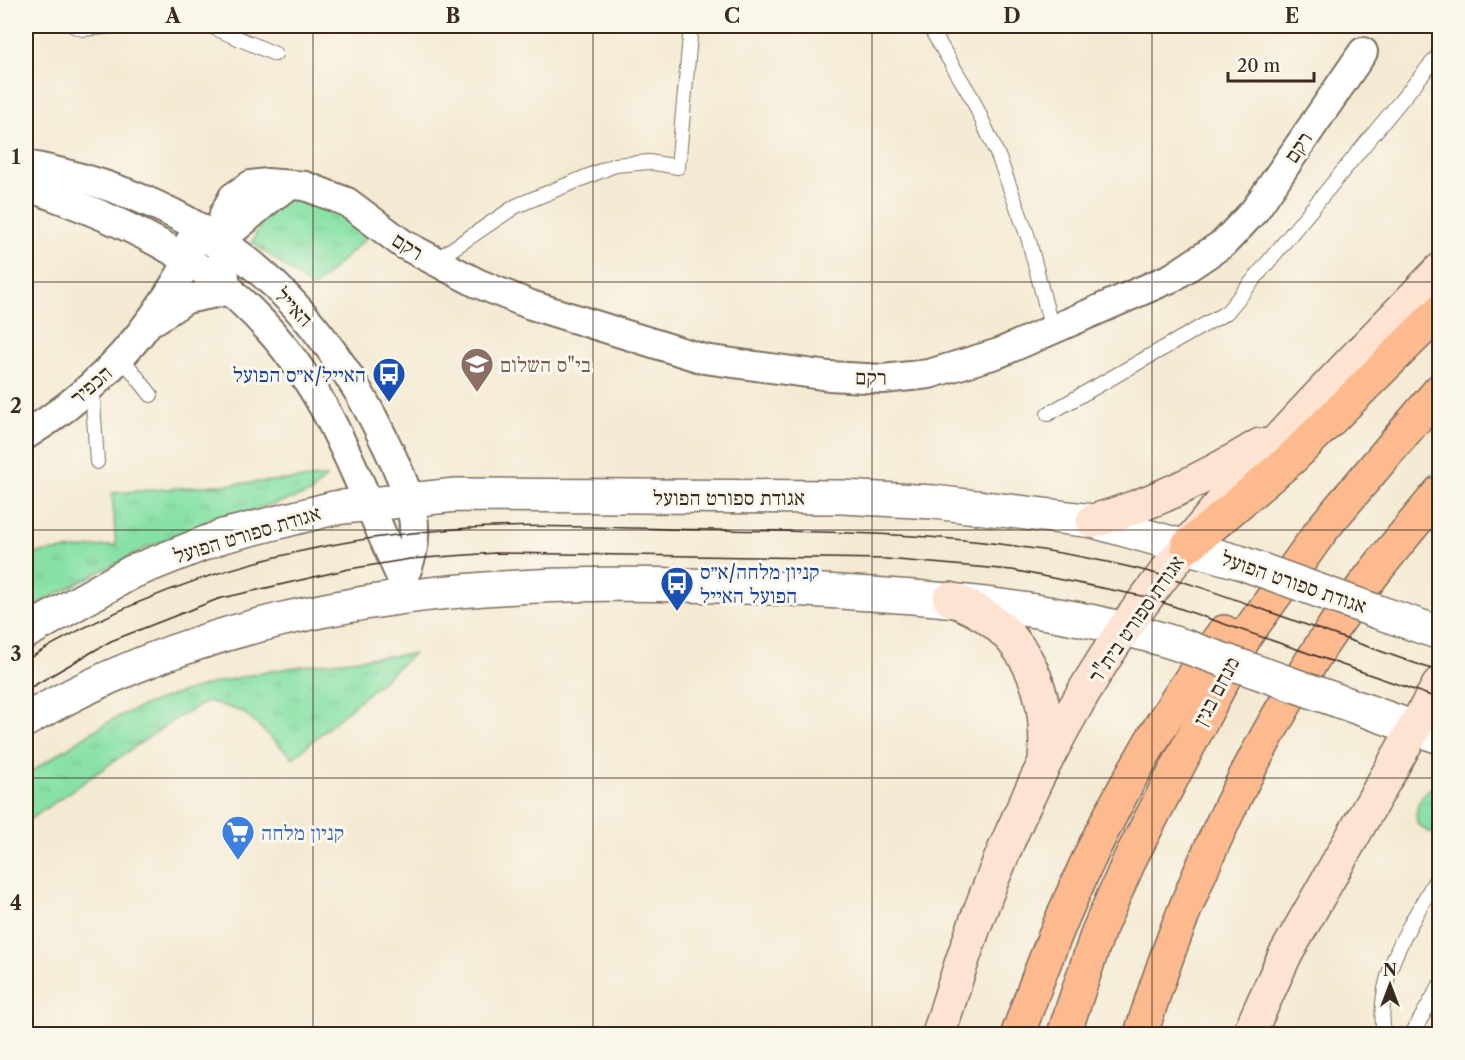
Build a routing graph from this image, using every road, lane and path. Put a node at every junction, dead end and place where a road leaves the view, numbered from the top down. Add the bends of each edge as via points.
1 (74, 26) edge
2 (210, 26) edge
3 (691, 26) edge
4 (929, 26) edge
5 (106, 27) edge
6 (1363, 52) dead end
7 (1440, 53) edge
8 (275, 54) dead end
9 (26, 165) edge
10 (26, 186) edge
11 (178, 215) junction
12 (220, 239) junction
13 (181, 251) junction
14 (433, 262) junction
15 (1440, 270) edge
16 (228, 288) junction
17 (1440, 311) edge
18 (148, 326) junction
19 (1052, 330) junction
20 (122, 358) junction
21 (92, 388) junction
22 (1440, 390) edge
23 (151, 395) dead end
24 (1048, 414) dead end
25 (1298, 417) junction
26 (1405, 429) junction
27 (26, 435) edge
28 (97, 462) dead end
29 (1440, 492) edge
30 (411, 498) junction
31 (367, 503) junction
32 (1093, 521) junction
33 (1188, 546) junction
34 (406, 587) junction
35 (950, 599) junction
36 (1125, 628) junction
37 (1431, 630) edge
38 (26, 632) edge
39 (1440, 683) edge
40 (26, 720) edge
41 (1426, 732) edge
42 (1045, 763) junction
43 (1440, 872) edge
44 (1440, 985) edge
45 (939, 1035) edge
46 (1018, 1035) edge
47 (1064, 1035) edge
48 (1141, 1035) edge
49 (1249, 1035) edge
50 (1384, 1035) edge
51 (1412, 1035) edge

1 - 5 lane
2 - 8 lane
3 - 14 lane via 678,167 649,162 615,165 516,206
4 - 19 lane via 972,98 999,158 1028,237
6 - 19 street, רקם via 1255,210 1224,243 1173,277
7 - 24 lane via 1227,312
9 - 11 street, האייל via 103,184
10 - 13 street, האייל via 78,204
11 - 12 street, האייל
11 - 13 street via 187,230
12 - 13 street
12 - 14 street, רקם via 224,214 242,190 267,183 292,185 321,190 347,202
12 - 16 street, רקם
12 - 30 street, האייל via 284,296 332,350 373,417
13 - 16 street, האייל
13 - 18 street, הכפיר
14 - 19 street, רקם via 531,305 704,359 830,376 883,379 929,374 999,353
15 - 25 main road, אגודת ספורט בית"ר
16 - 18 street, הכפיר via 186,299
16 - 31 street, האייל via 262,320 306,378 324,408
17 - 33 highway via 1292,458
18 - 20 street, הכפיר
20 - 21 street, הכפיר
20 - 23 lane
21 - 27 street, הכפיר
21 - 28 lane
22 - 26 highway, מנחם בגין
25 - 32 main road via 1262,444 1190,485
25 - 33 main road, אגודת ספורט בית"ר
26 - 46 highway via 1299,539 1191,677 1137,762 1085,865 1041,967
26 - 47 highway, מנחם בגין via 1324,526 1246,635 1131,857 1098,932
29 - 48 highway via 1324,642 1274,723 1184,907
30 - 31 street, אגודת ספורט הפועל
30 - 32 street, אגודת ספורט הפועל via 842,497 934,502
30 - 34 street, האייל via 414,542
31 - 34 street, האייל
31 - 38 street, אגודת ספורט הפועל via 314,512 182,552 132,572
32 - 33 street, אגודת ספורט הפועל
33 - 36 main road, אגודת ספורט בית"ר
33 - 37 street, אגודת ספורט הפועל, bridge
34 - 35 street via 619,584
34 - 40 street via 219,637 101,680
35 - 36 street via 1038,609
35 - 42 main road via 972,607 1004,629 1028,661 1045,724
36 - 41 street, bridge
36 - 42 main road, אגודת ספורט בית"ר
39 - 41 main road
41 - 49 main road via 1284,957
42 - 45 main road, אגודת ספורט בית"ר via 974,924
43 - 50 lane via 1390,963 1384,990
44 - 51 lane

